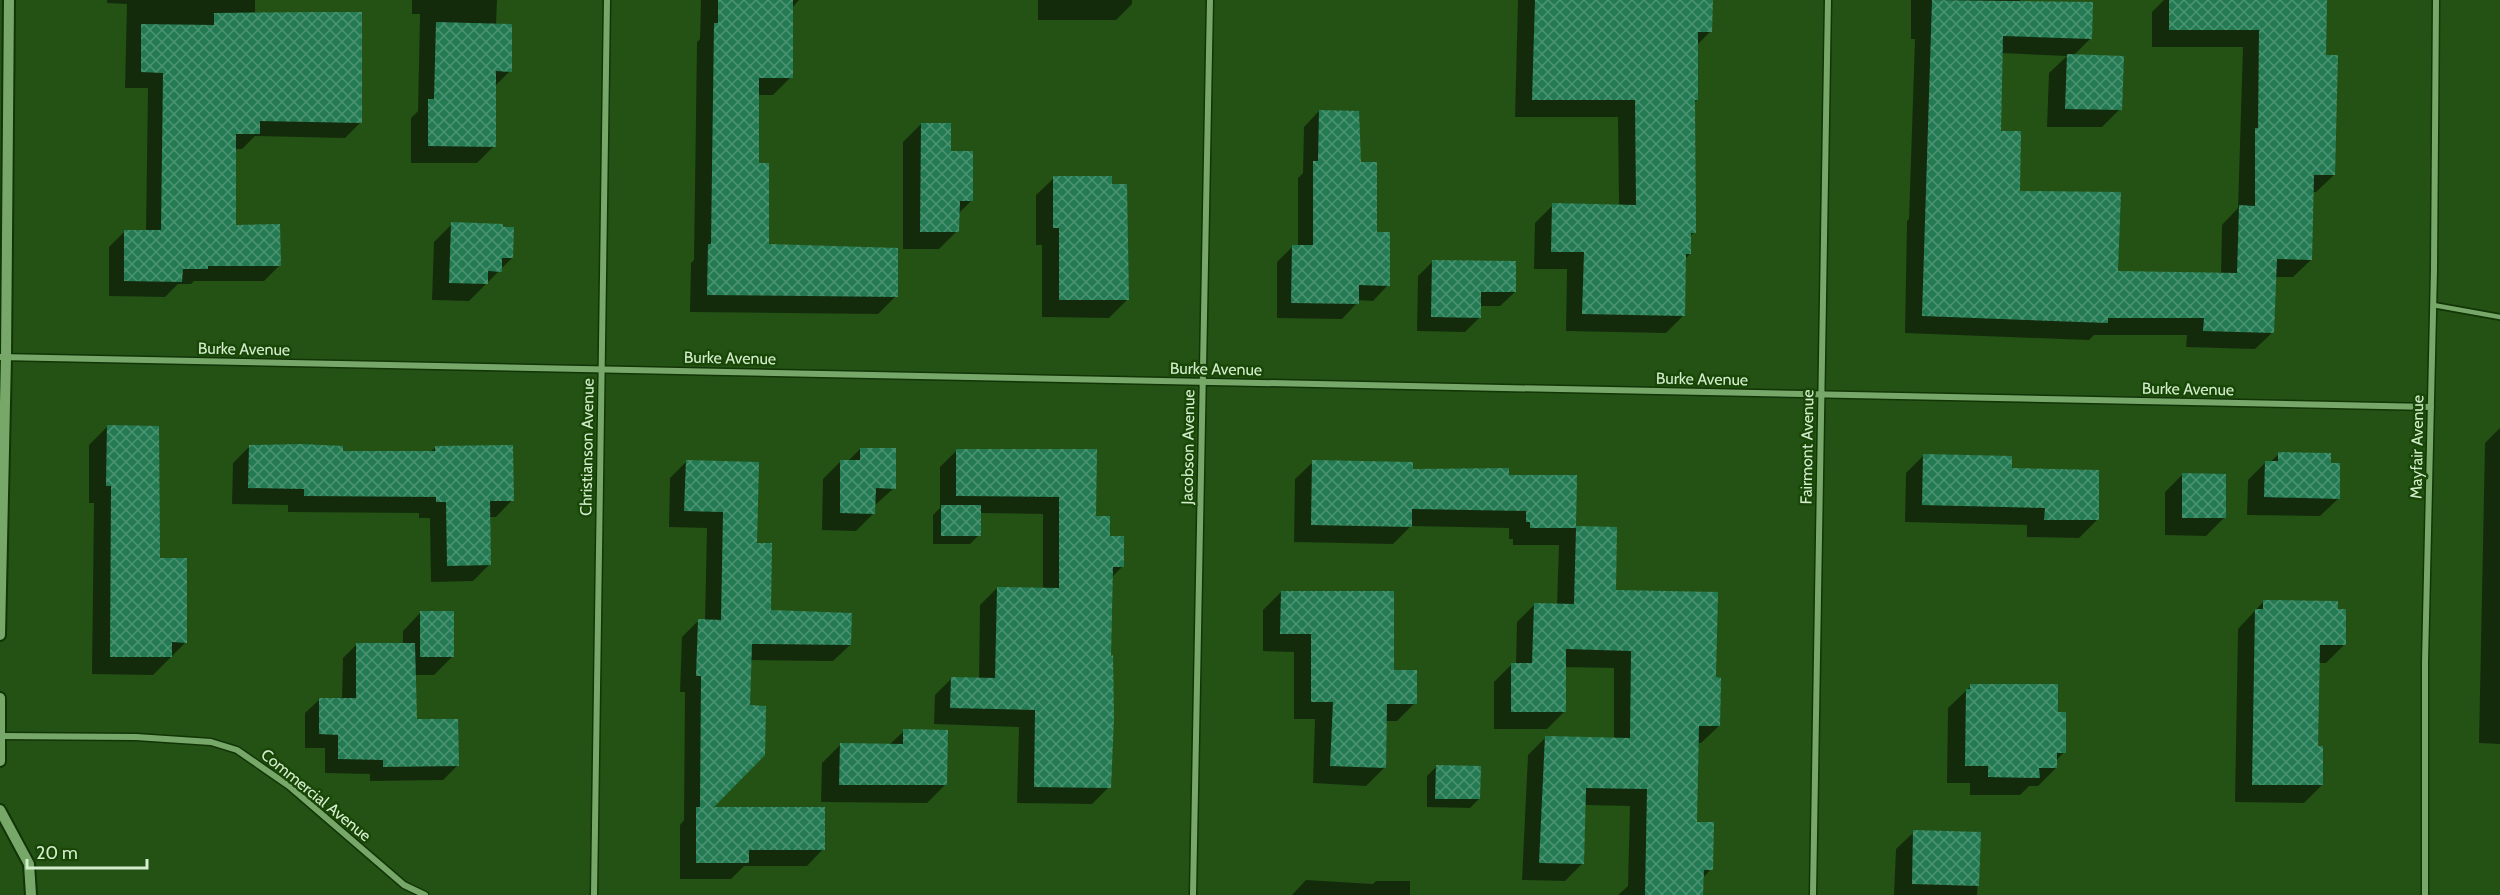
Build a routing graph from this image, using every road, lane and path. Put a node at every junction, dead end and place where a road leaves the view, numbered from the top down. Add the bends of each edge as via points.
1 (9, 0) edge
2 (607, 0) edge
3 (1210, 0) edge
4 (1828, 0) edge
5 (2436, 0) edge
6 (2433, 305) junction
7 (2500, 317) edge
8 (3, 357) edge
9 (602, 369) junction
10 (1203, 382) junction
11 (1821, 395) junction
12 (2431, 407) junction
13 (0, 635) edge
14 (0, 698) edge
15 (0, 736) edge
16 (0, 761) edge
17 (0, 810) edge
18 (31, 895) edge
19 (425, 895) edge
20 (594, 895) edge
21 (1193, 895) edge
22 (1813, 895) edge
23 (2425, 895) edge

1 - 8 street
2 - 9 street, Christianson Avenue
3 - 10 street, Jacobson Avenue
4 - 11 street, Fairmont Avenue
5 - 6 street, Mayfair Avenue
6 - 7 lane
6 - 12 street, Mayfair Avenue
8 - 9 street, Burke Avenue
8 - 13 street
9 - 10 street, Burke Avenue
9 - 20 street, Christianson Avenue
10 - 11 street, Burke Avenue
10 - 21 street, Jacobson Avenue
11 - 12 street, Burke Avenue
11 - 22 street, Fairmont Avenue
12 - 23 street, Mayfair Avenue
14 - 15 street
15 - 16 street
15 - 19 street, Commercial Avenue via 147,738 211,742 237,750 289,786 404,885
17 - 18 street via 29,864

